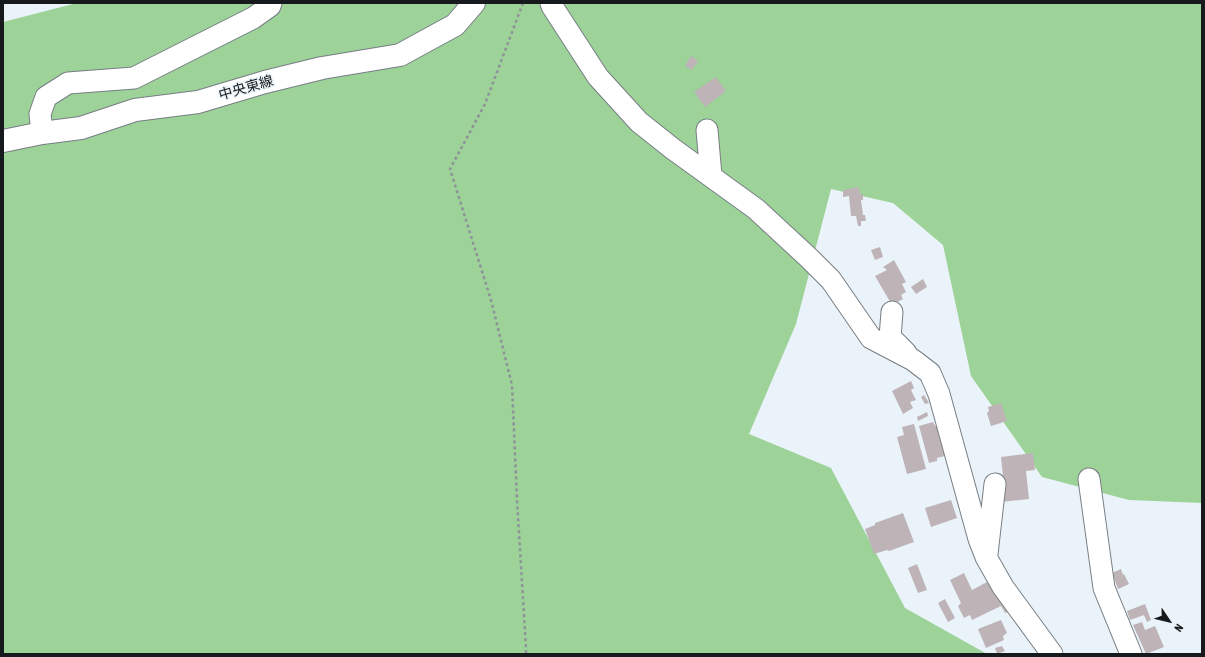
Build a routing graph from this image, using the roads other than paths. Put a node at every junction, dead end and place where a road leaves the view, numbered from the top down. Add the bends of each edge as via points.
1 (271, 3) edge
2 (474, 3) edge
3 (552, 3) edge
4 (707, 130) dead end
5 (42, 133) junction
6 (3, 141) edge
7 (711, 176) junction
8 (892, 312) dead end
9 (913, 360) junction
10 (1089, 479) dead end
11 (995, 484) dead end
12 (986, 557) junction
13 (1052, 654) edge
14 (1131, 654) edge

1 - 5 street via 254,18 134,78 68,83 46,97 40,114
2 - 5 street, 中央東線 via 455,25 400,55 322,68 198,102 135,110 81,128
3 - 7 street via 598,77 634,116
4 - 7 street
5 - 6 street, 中央東線
7 - 9 street via 756,209 831,280 872,338
8 - 9 street via 890,337
9 - 12 street via 930,373 940,394
10 - 14 street via 1104,588
11 - 12 street
12 - 13 street via 1003,587

